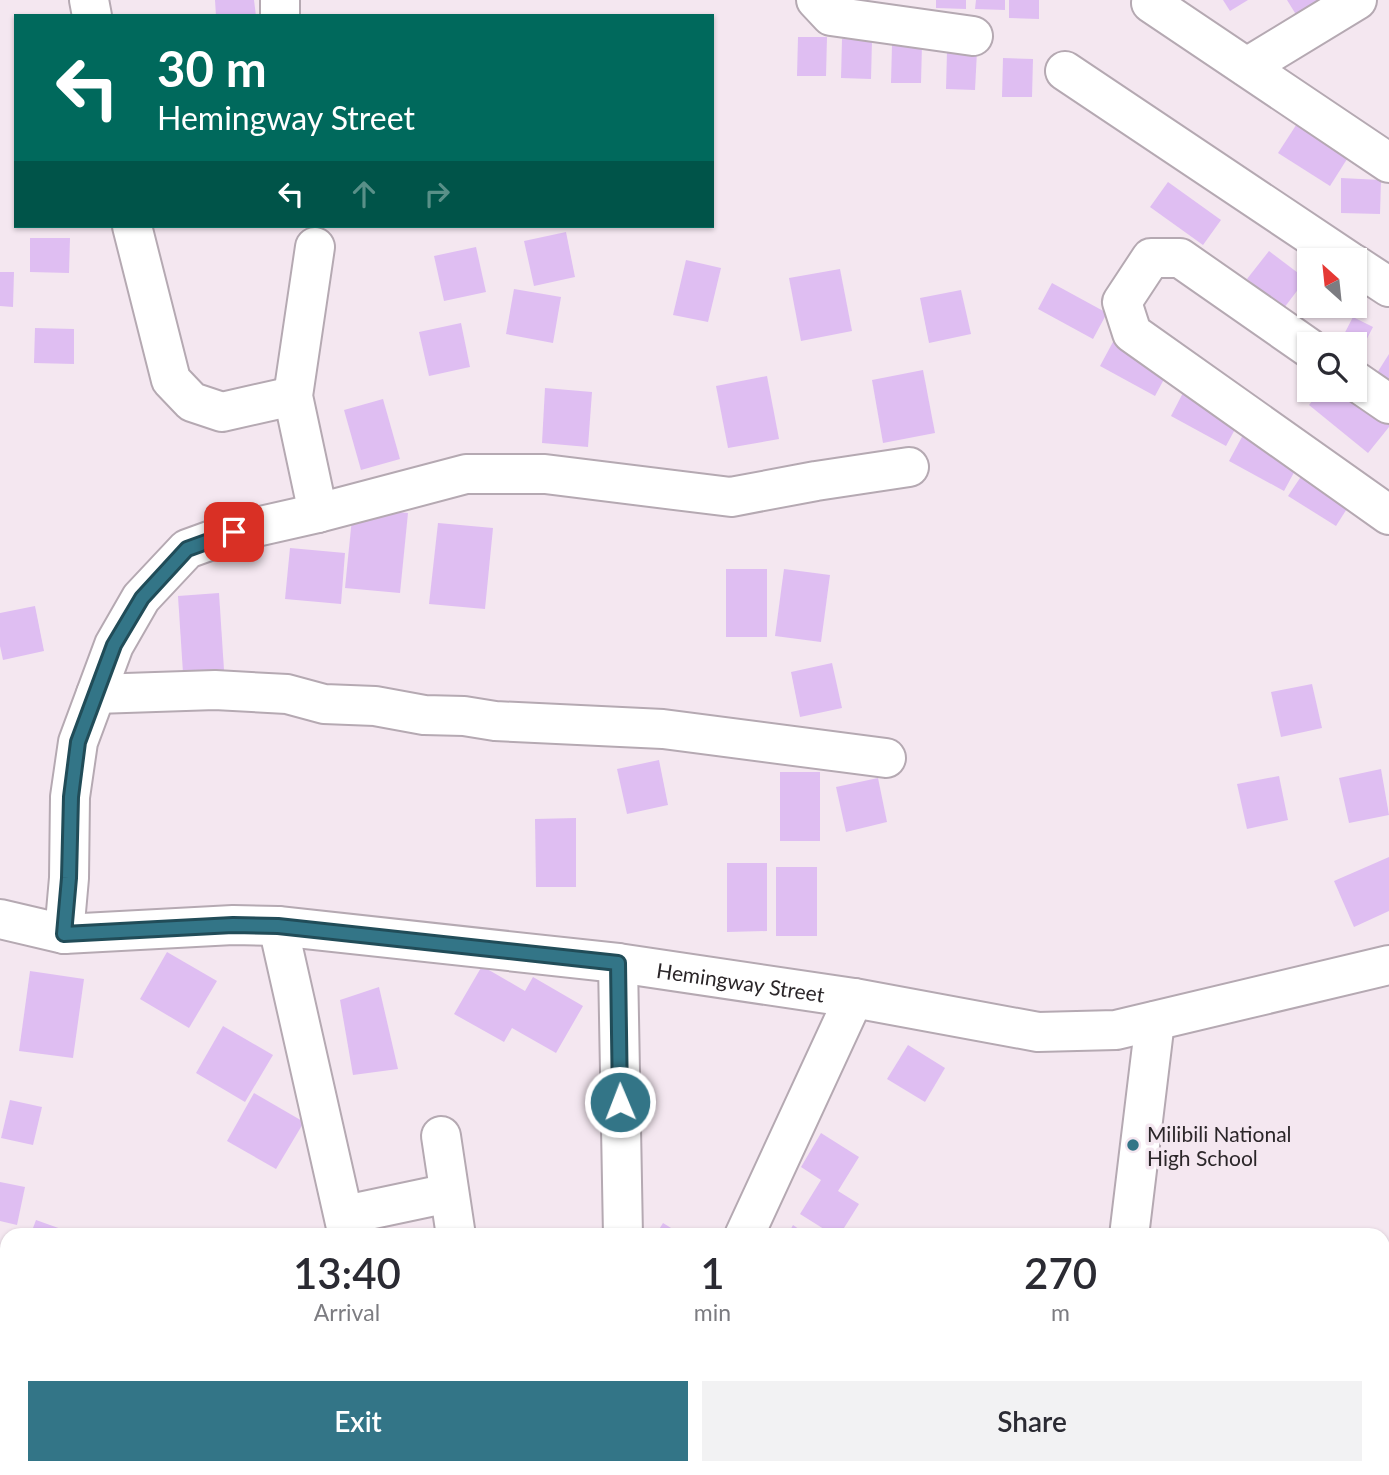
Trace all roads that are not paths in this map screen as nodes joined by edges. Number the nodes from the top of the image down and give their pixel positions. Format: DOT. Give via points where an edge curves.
graph roads {
  1 [pos="816,0"];
  2 [pos="1357,0"];
  3 [pos="1147,1"];
  4 [pos="973,36"];
  5 [pos="1247,67"];
  6 [pos="1065,72"];
  7 [pos="1389,163"];
  8 [pos="133,228"];
  9 [pos="315,247"];
  10 [pos="1329,248"];
  11 [pos="1367,273"];
  12 [pos="1389,287"];
  13 [pos="1297,340"];
  14 [pos="1367,389"];
  15 [pos="293,396"];
  16 [pos="1389,404"];
  17 [pos="909,467"];
  18 [pos="318,513"];
  19 [pos="1389,515"];
  20 [pos="96,694"];
  21 [pos="886,758"];
  22 [pos="0,919"];
  23 [pos="278,926"];
  24 [pos="64,934"];
  25 [pos="618,963"];
  26 [pos="1389,965"];
  27 [pos="854,998"];
  28 [pos="1155,1021"];
  29 [pos="441,1136"];
  30 [pos="449,1193"];
  31 [pos="346,1225"];
  32 [pos="455,1228"];
  33 [pos="623,1228"];
  34 [pos="748,1228"];
  35 [pos="1130,1228"];
  1 -- 4 [label="street" via="831,16"];
  2 -- 5 [label="street"];
  3 -- 5 [label="street"];
  5 -- 7 [label="street"];
  6 -- 10 [label="street"];
  8 -- 15 [label="street" via="171,380 192,402 222,412"];
  9 -- 15 [label="street"];
  11 -- 12 [label="street"];
  13 -- 19 [label="street" via="1180,258 1151,258 1122,302 1132,333"];
  14 -- 16 [label="street"];
  15 -- 18 [label="street"];
  17 -- 18 [label="street" via="731,497 545,474 466,474"];
  18 -- 20 [label="street" via="234,532 187,549 142,598 114,645"];
  20 -- 21 [label="street" via="215,690 287,694 324,704 424,715 663,729"];
  20 -- 24 [label="street" via="78,742 72,783"];
  22 -- 24 [label="street, Hemingway Street"];
  23 -- 24 [label="street, Hemingway Street"];
  23 -- 25 [label="street, Hemingway Street"];
  23 -- 31 [label="street"];
  25 -- 27 [label="street, Hemingway Street"];
  25 -- 33 [label="street"];
  26 -- 28 [label="street, Hemingway Street"];
  27 -- 28 [label="street, Hemingway Street" via="1038,1032 1116,1030"];
  27 -- 34 [label="street"];
  28 -- 35 [label="street"];
  29 -- 30 [label="street"];
  30 -- 31 [label="street"];
  30 -- 32 [label="street"];
}
